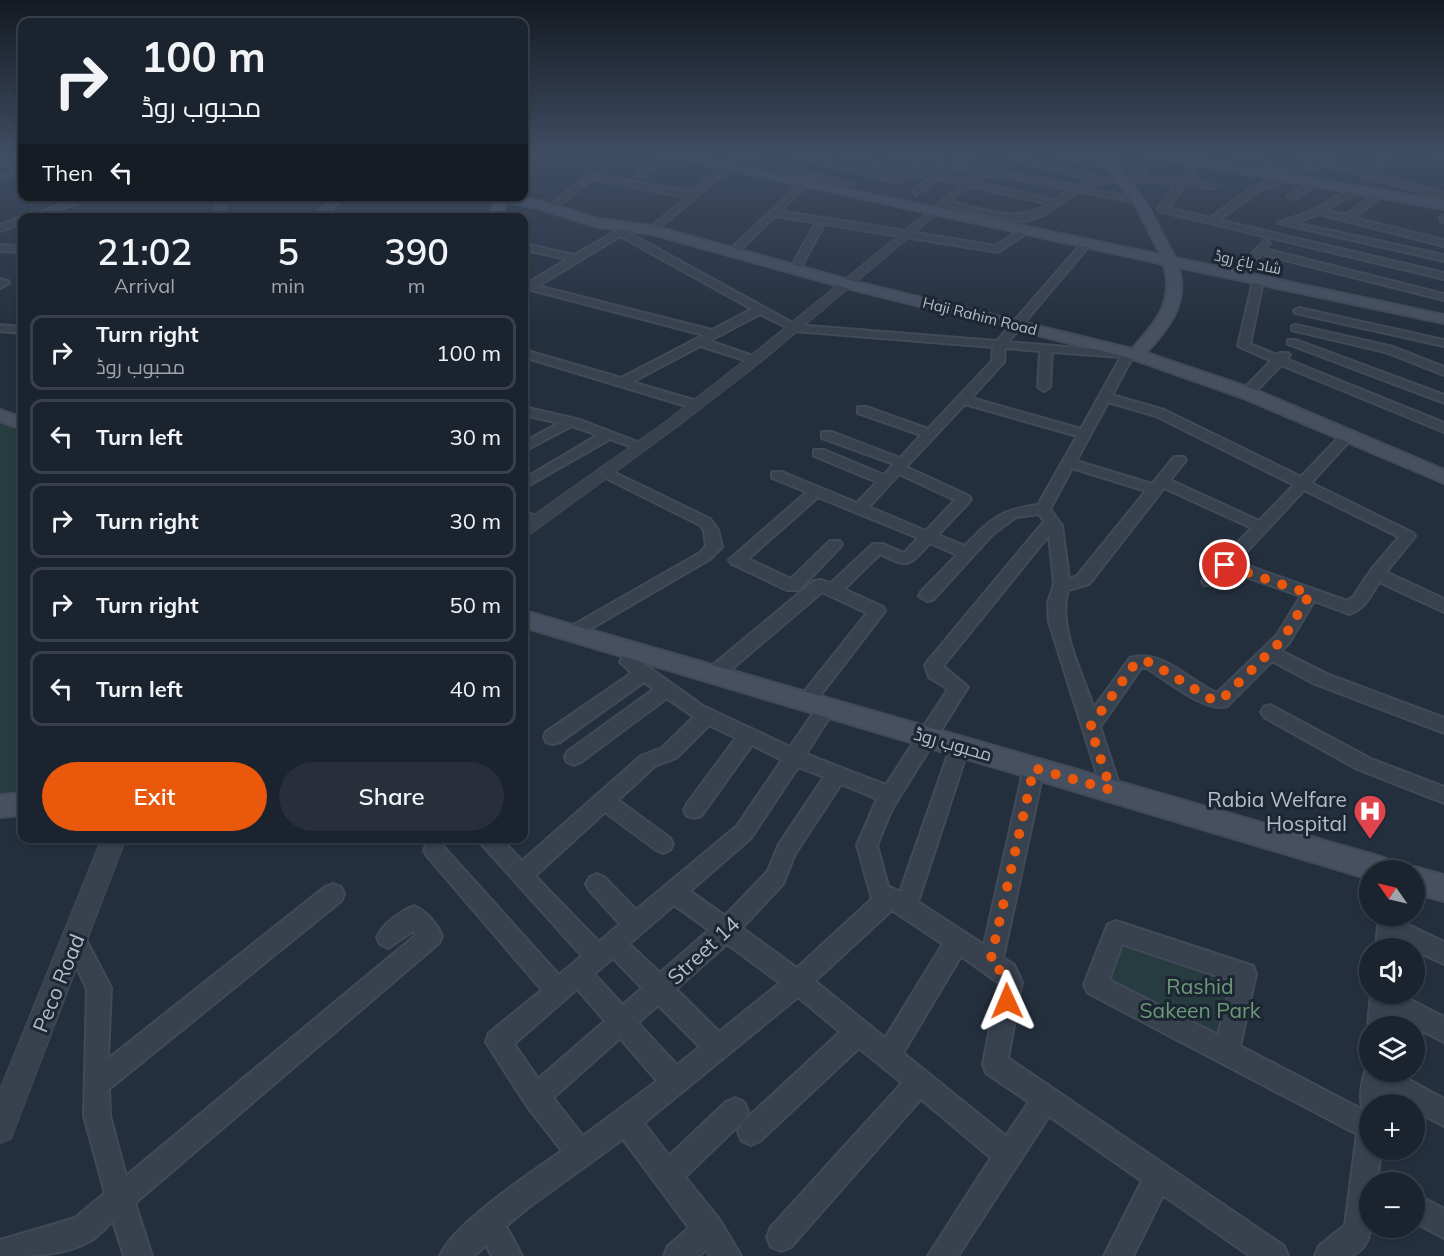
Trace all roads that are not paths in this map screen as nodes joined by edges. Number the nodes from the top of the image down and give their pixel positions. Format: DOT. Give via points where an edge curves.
graph roads {
  1 [pos="561,212"];
  2 [pos="674,212"];
  3 [pos="931,212"];
  4 [pos="989,212"];
  5 [pos="1016,212"];
  6 [pos="1044,212"];
  7 [pos="1145,212"];
  8 [pos="1175,212"];
  9 [pos="1223,212"];
  10 [pos="1316,212"];
  11 [pos="1320,212"];
  12 [pos="1356,212"];
  13 [pos="773,213"];
  14 [pos="1011,216"];
  15 [pos="1213,219"];
  16 [pos="1347,219"];
  17 [pos="18,221"];
  18 [pos="1283,223"];
  19 [pos="1001,227"];
  20 [pos="0,228"];
  21 [pos="816,228"];
  22 [pos="624,229"];
  23 [pos="653,230"];
  24 [pos="1023,232"];
  25 [pos="905,234"];
  26 [pos="1268,235"];
  27 [pos="1444,243"];
  28 [pos="1085,245"];
  29 [pos="0,248"];
  30 [pos="528,248"];
  31 [pos="18,249"];
  32 [pos="1260,250"];
  33 [pos="734,251"];
  34 [pos="577,258"];
  35 [pos="1444,258"];
  36 [pos="1171,263"];
  37 [pos="795,269"];
  38 [pos="1237,276"];
  39 [pos="1444,276"];
  40 [pos="1258,281"];
  41 [pos="848,284"];
  42 [pos="528,285"];
  43 [pos="528,286"];
  44 [pos="1303,290"];
  45 [pos="1444,297"];
  46 [pos="759,310"];
  47 [pos="1299,311"];
  48 [pos="1444,319"];
  49 [pos="1017,325"];
  50 [pos="0,328"];
  51 [pos="794,328"];
  52 [pos="1296,328"];
  53 [pos="18,330"];
  54 [pos="713,334"];
  55 [pos="698,342"];
  56 [pos="1292,342"];
  57 [pos="1444,343"];
  58 [pos="999,345"];
  59 [pos="1046,349"];
  60 [pos="528,354"];
  61 [pos="1132,355"];
  62 [pos="755,360"];
  63 [pos="1280,361"];
  64 [pos="1444,371"];
  65 [pos="623,382"];
  66 [pos="1044,387"];
  67 [pos="1247,393"];
  68 [pos="1105,398"];
  69 [pos="1444,398"];
  70 [pos="962,399"];
  71 [pos="696,405"];
  72 [pos="862,410"];
  73 [pos="528,412"];
  74 [pos="0,415"];
  75 [pos="18,422"];
  76 [pos="570,422"];
  77 [pos="1444,428"];
  78 [pos="930,434"];
  79 [pos="1085,434"];
  80 [pos="608,435"];
  81 [pos="827,435"];
  82 [pos="1348,436"];
  83 [pos="528,444"];
  84 [pos="641,446"];
  85 [pos="819,453"];
  86 [pos="1179,460"];
  87 [pos="1069,463"];
  88 [pos="900,466"];
  89 [pos="605,472"];
  90 [pos="777,475"];
  91 [pos="1444,477"];
  92 [pos="886,481"];
  93 [pos="528,482"];
  94 [pos="1302,484"];
  95 [pos="1159,486"];
  96 [pos="817,491"];
  97 [pos="860,508"];
  98 [pos="1043,509"];
  99 [pos="530,517"];
  100 [pos="1055,526"];
  101 [pos="1261,527"];
  102 [pos="927,536"];
  103 [pos="834,544"];
  104 [pos="968,553"];
  105 [pos="1226,564"];
  106 [pos="1376,574"];
  107 [pos="1210,581"];
  108 [pos="1061,586"];
  109 [pos="833,590"];
  110 [pos="1310,594"];
  111 [pos="927,596"];
  112 [pos="1444,606"];
  113 [pos="528,620"];
  114 [pos="571,634"];
  115 [pos="633,650"];
  116 [pos="1269,652"];
  117 [pos="644,673"];
  118 [pos="714,674"];
  119 [pos="666,689"];
  120 [pos="816,704"];
  121 [pos="1270,712"];
  122 [pos="706,716"];
  123 [pos="1444,726"];
  124 [pos="1090,727"];
  125 [pos="748,736"];
  126 [pos="926,736"];
  127 [pos="553,737"];
  128 [pos="960,746"];
  129 [pos="574,757"];
  130 [pos="794,757"];
  131 [pos="1034,768"];
  132 [pos="837,774"];
  133 [pos="1111,790"];
  134 [pos="882,792"];
  135 [pos="1444,795"];
  136 [pos="604,800"];
  137 [pos="18,804"];
  138 [pos="0,806"];
  139 [pos="694,810"];
  140 [pos="112,843"];
  141 [pos="491,843"];
  142 [pos="663,844"];
  143 [pos="434,850"];
  144 [pos="1359,863"];
  145 [pos="521,875"];
  146 [pos="1425,883"];
  147 [pos="597,884"];
  148 [pos="1444,888"];
  149 [pos="674,892"];
  150 [pos="333,894"];
  151 [pos="898,901"];
  152 [pos="636,925"];
  153 [pos="726,930"];
  154 [pos="1388,930"];
  155 [pos="388,937"];
  156 [pos="958,940"];
  157 [pos="75,941"];
  158 [pos="606,951"];
  159 [pos="1444,953"];
  160 [pos="990,963"];
  161 [pos="579,974"];
  162 [pos="798,982"];
  163 [pos="660,990"];
  164 [pos="559,992"];
  165 [pos="1397,1004"];
  166 [pos="623,1023"];
  167 [pos="1444,1030"];
  168 [pos="858,1032"];
  169 [pos="718,1048"];
  170 [pos="1226,1053"];
  171 [pos="888,1056"];
  172 [pos="675,1082"];
  173 [pos="920,1082"];
  174 [pos="1391,1082"];
  175 [pos="96,1084"];
  176 [pos="536,1098"];
  177 [pos="1045,1100"];
  178 [pos="735,1111"];
  179 [pos="1444,1113"];
  180 [pos="626,1121"];
  181 [pos="1359,1121"];
  182 [pos="0,1128"];
  183 [pos="751,1132"];
  184 [pos="580,1152"];
  185 [pos="1008,1155"];
  186 [pos="668,1176"];
  187 [pos="1158,1177"];
  188 [pos="121,1200"];
  189 [pos="1425,1213"];
  190 [pos="489,1223"];
  191 [pos="1444,1224"];
  192 [pos="1359,1228"];
  193 [pos="709,1229"];
  194 [pos="781,1237"];
  195 [pos="0,1254"];
  196 [pos="138,1256"];
  197 [pos="454,1256"];
  198 [pos="508,1256"];
  199 [pos="678,1256"];
  200 [pos="727,1256"];
  201 [pos="942,1256"];
  202 [pos="1118,1256"];
  203 [pos="1274,1256"];
  204 [pos="1329,1256"];
  1 -- 22 [label="main road, Haji Rahim Road"];
  2 -- 23 [label="street"];
  3 -- 19 [label="main road, شاد باغ روڈ"];
  3 -- 25 [label="street"];
  4 -- 14 [label="street"];
  5 -- 14 [label="street"];
  6 -- 14 [label="street" via="1024,218"];
  7 -- 36 [label="main road"];
  8 -- 15 [label="street"];
  9 -- 15 [label="street"];
  10 -- 18 [label="street"];
  11 -- 16 [label="street"];
  12 -- 16 [label="street"];
  13 -- 25 [label="street"];
  13 -- 33 [label="street"];
  14 -- 19 [label="street"];
  15 -- 26 [label="street"];
  16 -- 27 [label="street"];
  17 -- 20 [label="street"];
  18 -- 26 [label="street"];
  18 -- 35 [label="street"];
  19 -- 24 [label="main road, شاد باغ روڈ"];
  21 -- 37 [label="street"];
  22 -- 23 [label="main road, Haji Rahim Road"];
  22 -- 34 [label="street"];
  22 -- 46 [label="street"];
  23 -- 33 [label="main road, Haji Rahim Road"];
  24 -- 25 [label="street" via="998,249"];
  24 -- 28 [label="main road, شاد باغ روڈ"];
  25 -- 41 [label="street"];
  26 -- 32 [label="street"];
  26 -- 39 [label="street"];
  28 -- 36 [label="main road, شاد باغ روڈ"];
  28 -- 49 [label="street"];
  29 -- 31 [label="street"];
  30 -- 34 [label="street"];
  32 -- 38 [label="street"];
  32 -- 45 [label="street"];
  33 -- 37 [label="main road, Haji Rahim Road"];
  34 -- 42 [label="street"];
  36 -- 38 [label="main road, شاد باغ روڈ"];
  36 -- 61 [label="main road" via="1176,287 1171,311"];
  37 -- 41 [label="main road, Haji Rahim Road"];
  38 -- 40 [label="main road, شاد باغ روڈ"];
  40 -- 44 [label="main road, شاد باغ روڈ"];
  40 -- 63 [label="street" via="1244,346"];
  41 -- 49 [label="main road, Haji Rahim Road"];
  41 -- 51 [label="street"];
  43 -- 54 [label="street"];
  44 -- 47 [label="street"];
  44 -- 48 [label="main road, شاد باغ روڈ"];
  46 -- 51 [label="street"];
  46 -- 54 [label="street"];
  47 -- 52 [label="street"];
  47 -- 57 [label="street"];
  49 -- 58 [label="street"];
  49 -- 61 [label="main road, Haji Rahim Road"];
  50 -- 53 [label="street"];
  51 -- 58 [label="street"];
  51 -- 62 [label="street"];
  52 -- 56 [label="street"];
  52 -- 64 [label="street" via="1389,349"];
  54 -- 55 [label="street"];
  55 -- 62 [label="street"];
  55 -- 65 [label="street"];
  56 -- 63 [label="street"];
  56 -- 69 [label="street"];
  58 -- 59 [label="street"];
  58 -- 70 [label="street" via="998,362"];
  59 -- 61 [label="street"];
  59 -- 66 [label="street"];
  60 -- 65 [label="street"];
  61 -- 67 [label="main road, Haji Rahim Road"];
  61 -- 68 [label="street"];
  62 -- 71 [label="street"];
  63 -- 67 [label="street"];
  63 -- 77 [label="street"];
  65 -- 71 [label="street"];
  67 -- 82 [label="main road, Haji Rahim Road"];
  68 -- 79 [label="street"];
  68 -- 94 [label="street" via="1160,413"];
  70 -- 78 [label="street"];
  70 -- 79 [label="street"];
  71 -- 84 [label="street"];
  72 -- 78 [label="street"];
  73 -- 76 [label="street"];
  74 -- 75 [label="main road"];
  76 -- 80 [label="street"];
  76 -- 83 [label="street"];
  78 -- 88 [label="street"];
  79 -- 87 [label="street"];
  80 -- 84 [label="street"];
  80 -- 93 [label="street"];
  81 -- 88 [label="street"];
  82 -- 91 [label="main road, Haji Rahim Road"];
  82 -- 94 [label="street"];
  84 -- 89 [label="street"];
  85 -- 92 [label="street"];
  86 -- 95 [label="street"];
  87 -- 95 [label="street"];
  87 -- 98 [label="street"];
  88 -- 92 [label="street"];
  88 -- 102 [label="street" via="964,499"];
  89 -- 99 [label="street"];
  89 -- 114 [label="street" via="705,522 714,547 705,556"];
  90 -- 96 [label="street"];
  92 -- 97 [label="street"];
  94 -- 101 [label="street"];
  94 -- 106 [label="street" via="1408,536"];
  95 -- 101 [label="street"];
  95 -- 108 [label="street" via="1083,580"];
  96 -- 97 [label="street"];
  96 -- 103 [label="street" via="737,560 793,586"];
  97 -- 102 [label="street"];
  98 -- 100 [label="street"];
  98 -- 104 [label="street" via="1012,513"];
  100 -- 108 [label="street"];
  100 -- 126 [label="street" via="1047,527 934,665 935,672 959,687"];
  101 -- 105 [label="street"];
  102 -- 104 [label="street"];
  102 -- 109 [label="street" via="906,560 878,547"];
  104 -- 111 [label="street"];
  105 -- 107 [label="street"];
  105 -- 110 [label="street"];
  106 -- 110 [label="street" via="1359,601 1349,608"];
  106 -- 112 [label="street"];
  108 -- 124 [label="street" via="1056,603 1057,622"];
  109 -- 118 [label="street" via="820,585"];
  109 -- 120 [label="street" via="877,611"];
  110 -- 116 [label="street" via="1283,639"];
  113 -- 114 [label="main road, محبوب روڈ"];
  114 -- 115 [label="main road, محبوب روڈ"];
  115 -- 117 [label="street" via="629,662"];
  115 -- 118 [label="main road, محبوب روڈ"];
  116 -- 123 [label="street" via="1322,679"];
  116 -- 124 [label="street" via="1216,701 1150,662 1136,662"];
  117 -- 119 [label="street"];
  117 -- 127 [label="street"];
  118 -- 120 [label="main road, محبوب روڈ"];
  119 -- 122 [label="street"];
  119 -- 129 [label="street"];
  120 -- 126 [label="main road, محبوب روڈ"];
  120 -- 130 [label="street"];
  121 -- 135 [label="street" via="1364,764"];
  122 -- 125 [label="street"];
  122 -- 136 [label="street" via="669,753 648,761"];
  124 -- 133 [label="street"];
  125 -- 130 [label="street"];
  125 -- 139 [label="street"];
  126 -- 128 [label="main road, محبوب روڈ"];
  126 -- 151 [label="street" via="884,805 867,845 879,892"];
  128 -- 131 [label="main road, محبوب روڈ"];
  128 -- 151 [label="street"];
  130 -- 132 [label="street"];
  130 -- 149 [label="street" via="744,832"];
  131 -- 133 [label="main road, محبوب روڈ"];
  131 -- 160 [label="street"];
  132 -- 134 [label="street"];
  132 -- 153 [label="street, Street 14" via="786,850 776,877"];
  133 -- 144 [label="main road, محبوب روڈ"];
  136 -- 142 [label="street"];
  136 -- 145 [label="street"];
  137 -- 138 [label="main road"];
  140 -- 157 [label="street, Peco Road"];
  141 -- 145 [label="street"];
  143 -- 164 [label="street"];
  145 -- 158 [label="street"];
  146 -- 148 [label="main road"];
  147 -- 152 [label="street"];
  149 -- 152 [label="street"];
  149 -- 153 [label="street"];
  150 -- 175 [label="street"];
  151 -- 156 [label="street"];
  151 -- 162 [label="street"];
  152 -- 158 [label="street"];
  153 -- 162 [label="street"];
  153 -- 163 [label="street, Street 14"];
  154 -- 159 [label="street"];
  155 -- 188 [label="street" via="414,916 431,936"];
  156 -- 160 [label="street"];
  156 -- 171 [label="street"];
  157 -- 175 [label="street" via="99,988"];
  157 -- 182 [label="street, Peco Road"];
  158 -- 161 [label="street"];
  158 -- 163 [label="street"];
  160 -- 177 [label="street" via="1006,973 1011,982 995,1064"];
  161 -- 164 [label="street"];
  161 -- 166 [label="street"];
  162 -- 168 [label="street"];
  162 -- 169 [label="street"];
  163 -- 166 [label="street, Street 14"];
  163 -- 169 [label="street"];
  164 -- 176 [label="street" via="498,1042"];
  165 -- 167 [label="street"];
  166 -- 172 [label="street"];
  166 -- 176 [label="street, Street 14"];
  168 -- 171 [label="street"];
  168 -- 183 [label="street"];
  169 -- 172 [label="street"];
  170 -- 170 [label="street" via="1096,985 1116,931 1245,974"];
  170 -- 181 [label="street"];
  171 -- 173 [label="street"];
  172 -- 180 [label="street"];
  173 -- 185 [label="street"];
  173 -- 194 [label="street"];
  174 -- 179 [label="street"];
  175 -- 188 [label="street" via="104,1149"];
  176 -- 184 [label="street"];
  177 -- 185 [label="street"];
  177 -- 187 [label="street"];
  178 -- 186 [label="street"];
  180 -- 184 [label="street"];
  180 -- 186 [label="street"];
  184 -- 190 [label="street"];
  185 -- 201 [label="street"];
  186 -- 193 [label="street"];
  187 -- 202 [label="street"];
  187 -- 203 [label="street"];
  188 -- 195 [label="street" via="82,1230"];
  188 -- 196 [label="street"];
  189 -- 191 [label="street"];
  190 -- 197 [label="street"];
  190 -- 198 [label="street"];
  192 -- 204 [label="street"];
  193 -- 199 [label="street"];
  193 -- 200 [label="street"];
}
